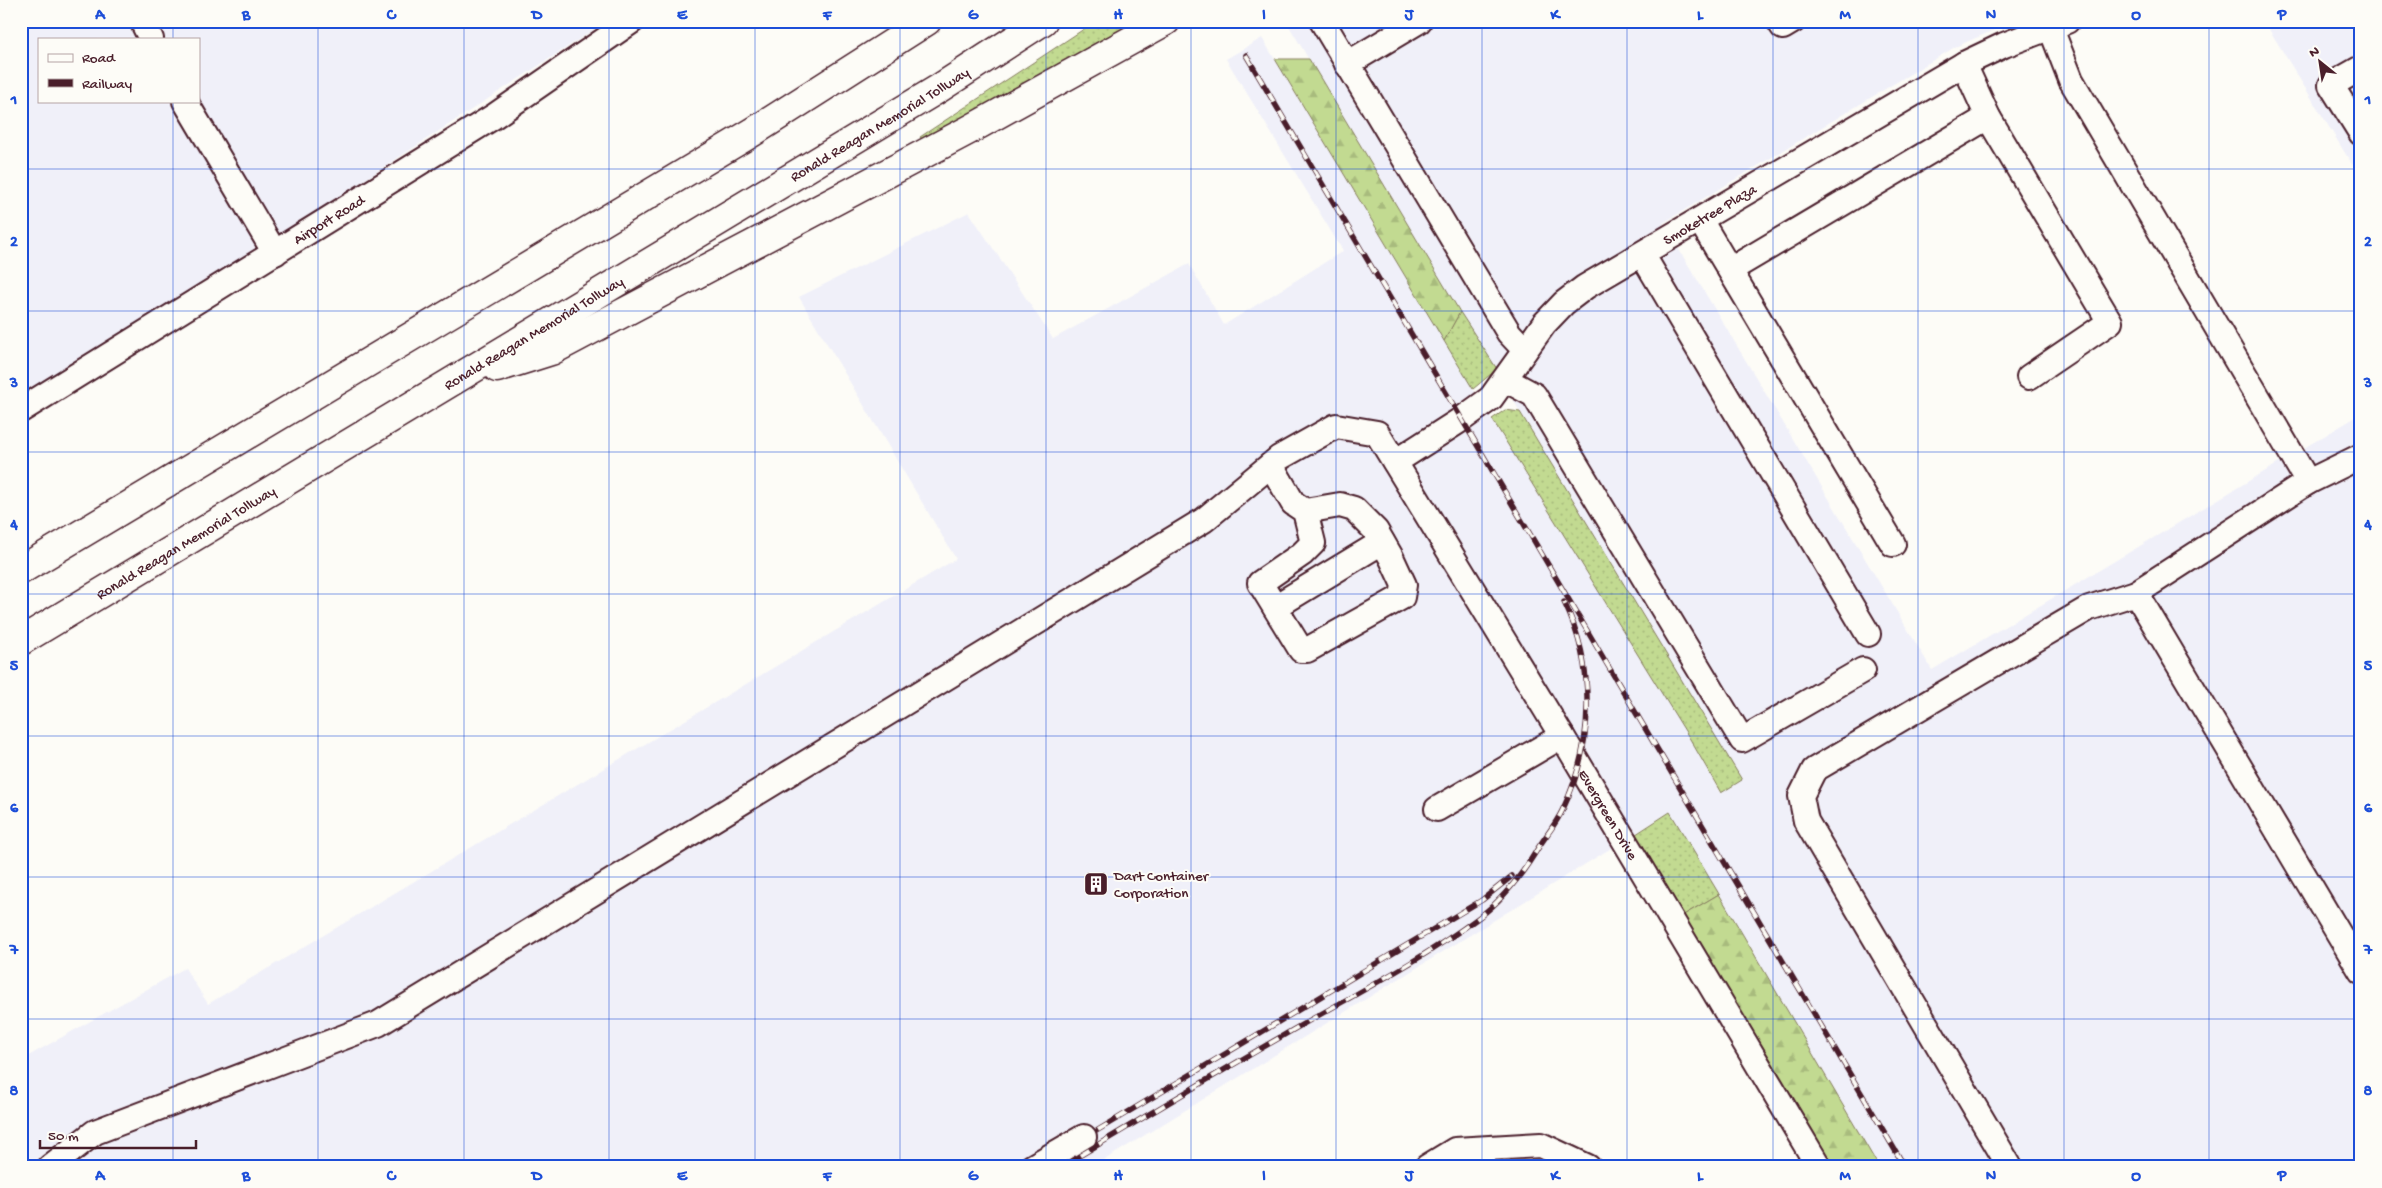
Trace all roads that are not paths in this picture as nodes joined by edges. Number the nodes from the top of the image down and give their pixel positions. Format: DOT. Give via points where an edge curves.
graph roads {
  1 [pos="142,21"];
  2 [pos="632,21"];
  3 [pos="912,21"];
  4 [pos="927,21"];
  5 [pos="1043,21"];
  6 [pos="1166,21"];
  7 [pos="1322,21"];
  8 [pos="1418,21"];
  9 [pos="1779,21"];
  10 [pos="1793,21"];
  11 [pos="2055,23"];
  12 [pos="150,38"];
  13 [pos="864,61"];
  14 [pos="1347,64"];
  15 [pos="1964,64"];
  16 [pos="2361,68"];
  17 [pos="186,102"];
  18 [pos="1988,116"];
  19 [pos="2361,133"];
  20 [pos="1700,220"];
  21 [pos="275,253"];
  22 [pos="1642,254"];
  23 [pos="1730,270"];
  24 [pos="1525,350"];
  25 [pos="2029,377"];
  26 [pos="1506,380"];
  27 [pos="455,381"];
  28 [pos="21,410"];
  29 [pos="2360,457"];
  30 [pos="1395,462"];
  31 [pos="1270,465"];
  32 [pos="2308,482"];
  33 [pos="1305,511"];
  34 [pos="1382,542"];
  35 [pos="1893,544"];
  36 [pos="21,570"];
  37 [pos="2136,593"];
  38 [pos="1275,607"];
  39 [pos="1868,634"];
  40 [pos="21,641"];
  41 [pos="1862,670"];
  42 [pos="1562,736"];
  43 [pos="1437,808"];
  44 [pos="2361,971"];
  45 [pos="1084,1137"];
  46 [pos="50,1167"];
  47 [pos="1032,1167"];
  48 [pos="1427,1167"];
  49 [pos="1588,1167"];
  50 [pos="1819,1167"];
  51 [pos="2010,1167"];
  1 -- 12 [label="street"];
  2 -- 21 [label="street, Airport Road" via="494,117"];
  3 -- 13 [label="highway"];
  4 -- 13 [label="highway"];
  5 -- 27 [label="highway, Ronald Reagan Memorial Tollway" via="938,89"];
  6 -- 27 [label="highway" via="969,130 551,351"];
  7 -- 14 [label="street"];
  8 -- 14 [label="street"];
  9 -- 10 [label="street" via="1783,27"];
  11 -- 15 [label="street, Smoketree Plaza"];
  11 -- 32 [label="street" via="2071,80"];
  13 -- 36 [label="highway" via="753,132"];
  14 -- 24 [label="street" via="1510,334"];
  15 -- 18 [label="street"];
  15 -- 20 [label="street, Smoketree Plaza"];
  16 -- 19 [label="street" via="2331,86"];
  17 -- 21 [label="street"];
  18 -- 23 [label="street"];
  18 -- 25 [label="street" via="2110,322"];
  20 -- 22 [label="street, Smoketree Plaza"];
  20 -- 23 [label="street"];
  21 -- 28 [label="street, Airport Road"];
  22 -- 24 [label="street, Smoketree Plaza" via="1564,303"];
  22 -- 39 [label="street"];
  23 -- 35 [label="street"];
  24 -- 26 [label="street, Smoketree Plaza"];
  26 -- 30 [label="street, Smoketree Plaza" via="1478,408"];
  26 -- 41 [label="street" via="1534,395 1742,740"];
  27 -- 40 [label="highway, Ronald Reagan Memorial Tollway"];
  29 -- 32 [label="street"];
  30 -- 31 [label="street, Evergreen Drive" via="1377,434 1336,426"];
  30 -- 42 [label="street, Evergreen Drive"];
  31 -- 33 [label="street" via="1293,503"];
  31 -- 46 [label="street, Evergreen Drive" via="1204,520 378,1024 95,1132"];
  32 -- 37 [label="street"];
  33 -- 34 [label="street" via="1340,505 1354,509 1376,531"];
  33 -- 38 [label="street" via="1313,543 1260,583"];
  34 -- 38 [label="street"];
  34 -- 38 [label="street" via="1404,585 1402,597 1307,650 1301,650"];
  37 -- 44 [label="street"];
  37 -- 51 [label="street" via="2089,608 1814,770 1801,796 1806,821"];
  42 -- 43 [label="street"];
  42 -- 50 [label="street, Evergreen Drive"];
  45 -- 47 [label="street"];
  48 -- 49 [label="street" via="1455,1150 1541,1145"];
}
